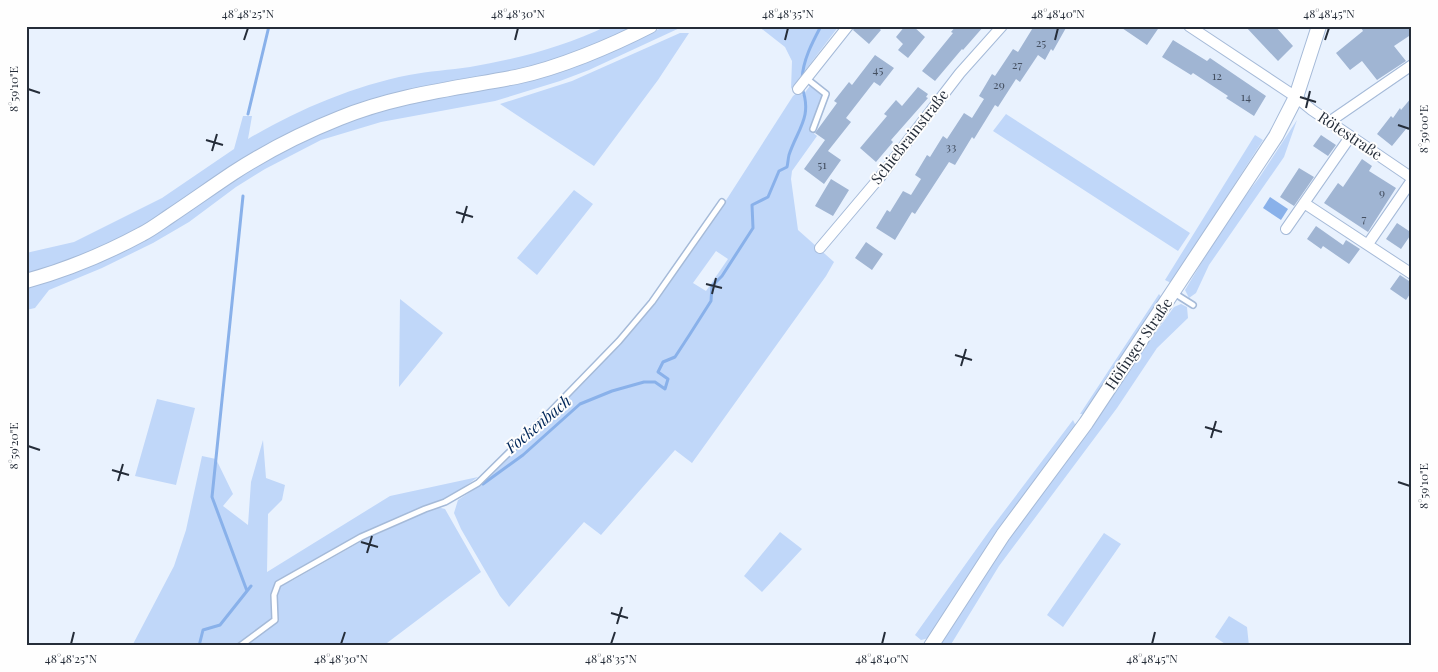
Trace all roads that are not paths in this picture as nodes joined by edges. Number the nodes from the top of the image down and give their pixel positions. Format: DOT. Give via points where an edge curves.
graph roads {
  1 [pos="650,26"];
  2 [pos="848,26"];
  3 [pos="1002,26"];
  4 [pos="1189,26"];
  5 [pos="1319,26"];
  6 [pos="1412,65"];
  7 [pos="806,79"];
  8 [pos="798,88"];
  9 [pos="1296,97"];
  10 [pos="1329,122"];
  11 [pos="814,129"];
  12 [pos="1350,136"];
  13 [pos="1412,179"];
  14 [pos="722,202"];
  15 [pos="1304,203"];
  16 [pos="1286,229"];
  17 [pos="1368,244"];
  18 [pos="820,248"];
  19 [pos="1412,274"];
  20 [pos="26,281"];
  21 [pos="1174,293"];
  22 [pos="1193,305"];
  23 [pos="240,646"];
  24 [pos="931,646"];
  1 -- 20 [label="street" via="557,65 374,106 342,117 266,152 143,234 88,260"];
  2 -- 7 [label="street"];
  3 -- 18 [label="street, Schießrainstraße" via="960,73"];
  4 -- 9 [label="street, Rötestraße"];
  5 -- 9 [label="street, Höfinger Straße"];
  6 -- 10 [label="street"];
  7 -- 8 [label="street"];
  7 -- 11 [label="lane" via="826,94"];
  9 -- 10 [label="street, Rötestraße"];
  9 -- 21 [label="street, Höfinger Straße" via="1275,137"];
  10 -- 12 [label="street, Rötestraße"];
  12 -- 13 [label="street, Rötestraße"];
  12 -- 15 [label="street"];
  13 -- 17 [label="street"];
  14 -- 23 [label="lane" via="652,302 550,412 478,483 445,502 361,537 278,584 274,595 275,620"];
  15 -- 16 [label="street"];
  15 -- 17 [label="street"];
  17 -- 19 [label="street"];
  21 -- 22 [label="lane"];
  21 -- 24 [label="street, Höfinger Straße" via="1086,423 1003,534"];
}
